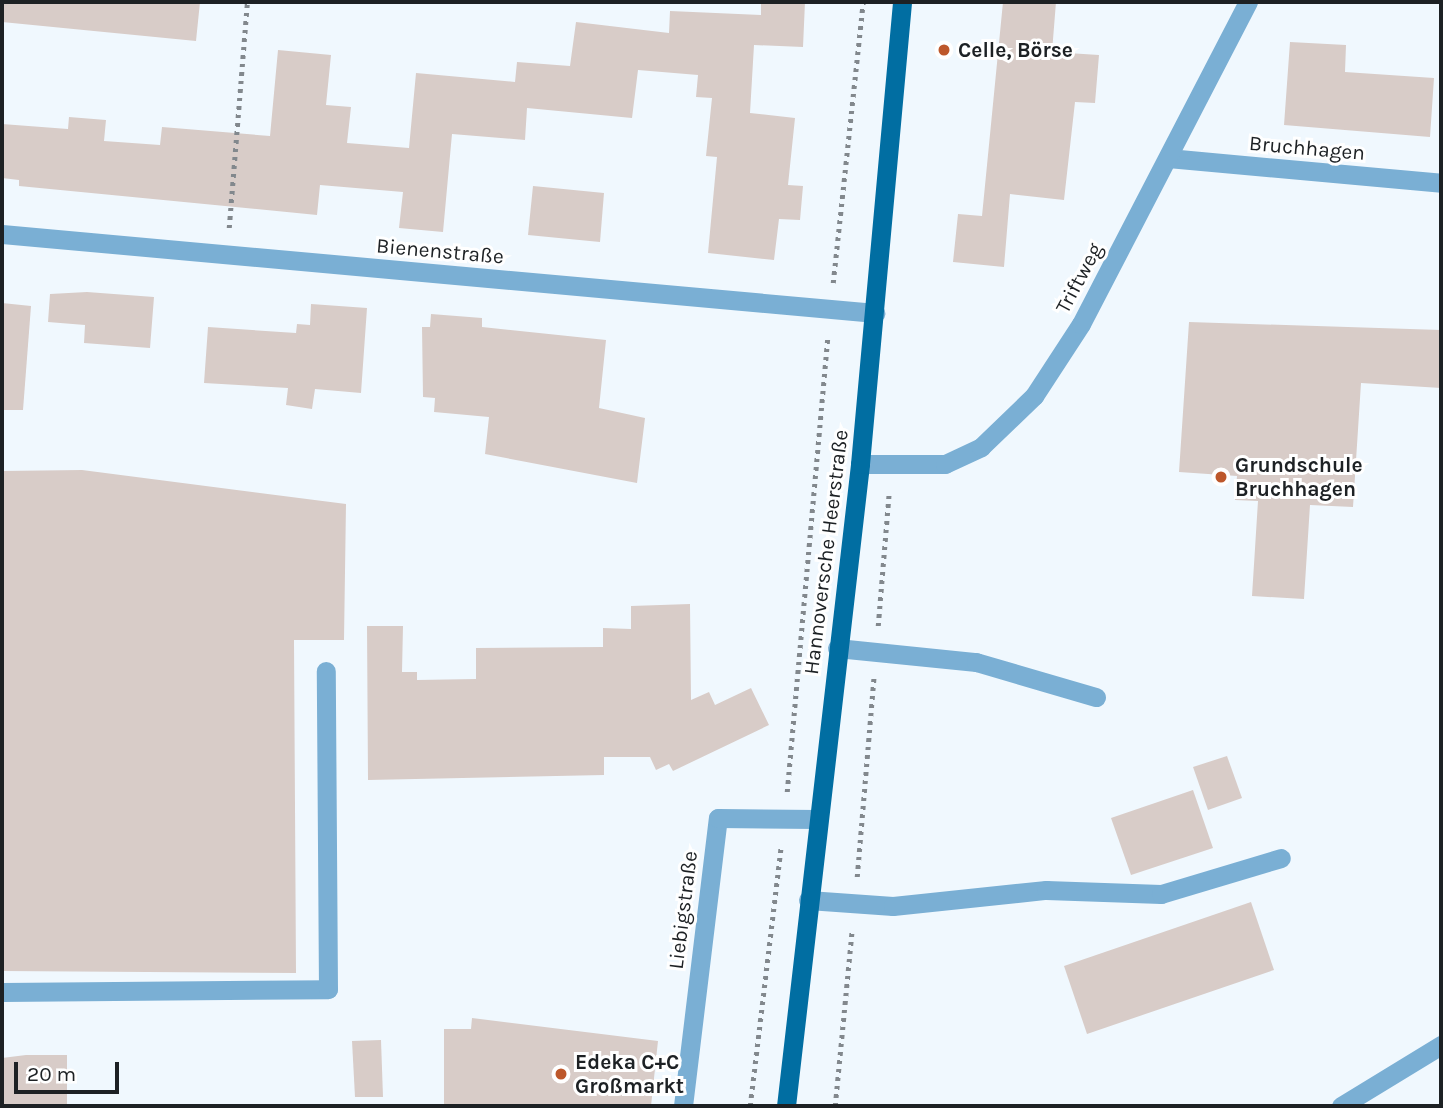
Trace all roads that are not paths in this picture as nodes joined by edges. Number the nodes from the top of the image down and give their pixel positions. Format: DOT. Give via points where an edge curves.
graph roads {
  1 [pos="902,2"];
  2 [pos="1248,2"];
  3 [pos="1168,158"];
  4 [pos="1441,183"];
  5 [pos="2,234"];
  6 [pos="875,313"];
  7 [pos="860,464"];
  8 [pos="837,648"];
  9 [pos="326,671"];
  10 [pos="1096,697"];
  11 [pos="816,819"];
  12 [pos="1281,858"];
  13 [pos="808,900"];
  14 [pos="2,992"];
  15 [pos="1441,1045"];
  16 [pos="683,1106"];
  17 [pos="786,1106"];
  18 [pos="1341,1106"];
  1 -- 6 [label="main road, Hannoversche Heerstraße"];
  2 -- 3 [label="street, Triftweg"];
  3 -- 4 [label="street, Bruchhagen"];
  3 -- 7 [label="street, Triftweg" via="1081,324 1034,396 981,447 945,464"];
  5 -- 6 [label="street, Bienenstraße"];
  6 -- 7 [label="main road, Hannoversche Heerstraße"];
  7 -- 8 [label="main road, Hannoversche Heerstraße"];
  8 -- 10 [label="street" via="976,662"];
  8 -- 11 [label="main road, Hannoversche Heerstraße"];
  9 -- 14 [label="street" via="328,989"];
  11 -- 13 [label="main road, Hannoversche Heerstraße"];
  11 -- 16 [label="street, Liebigstraße" via="718,818"];
  12 -- 13 [label="street" via="1161,894 1046,890 894,906"];
  13 -- 17 [label="main road, Hannoversche Heerstraße"];
  15 -- 18 [label="street"];
}
